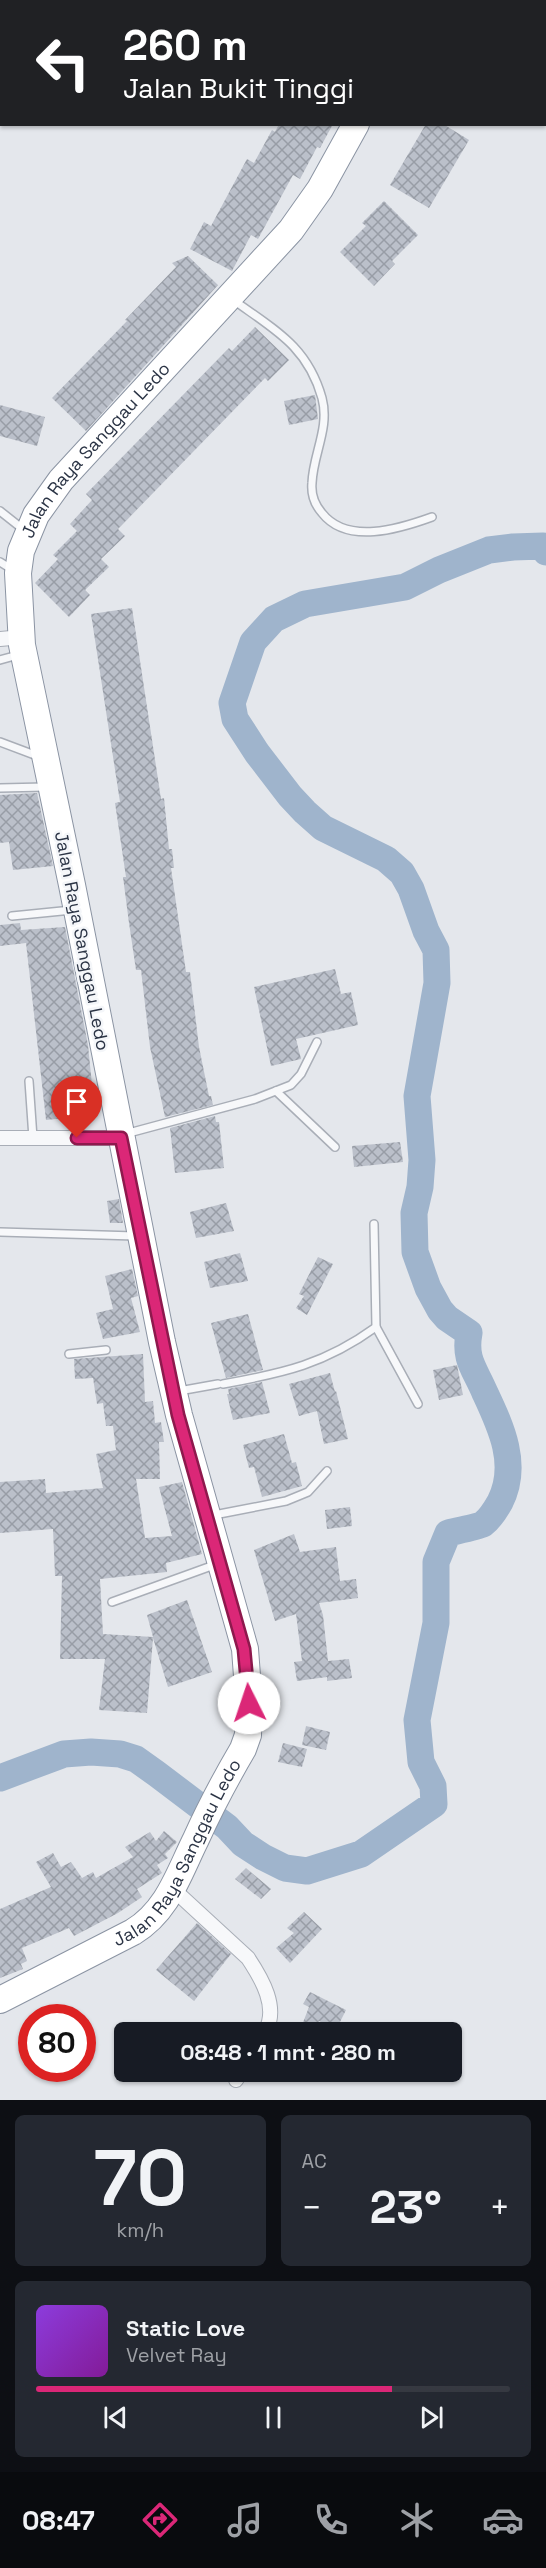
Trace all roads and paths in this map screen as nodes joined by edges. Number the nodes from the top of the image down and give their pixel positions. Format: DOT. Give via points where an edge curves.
graph roads {
  1 [pos="355,126"];
  2 [pos="230,298"];
  3 [pos="0,512"];
  4 [pos="432,517"];
  5 [pos="28,533"];
  6 [pos="9,568"];
  7 [pos="11,648"];
  8 [pos="0,742"];
  9 [pos="46,759"];
  10 [pos="52,786"];
  11 [pos="0,788"];
  12 [pos="77,909"];
  13 [pos="12,916"];
  14 [pos="317,1042"];
  15 [pos="29,1081"];
  16 [pos="276,1091"];
  17 [pos="120,1137"];
  18 [pos="0,1138"];
  19 [pos="33,1138"];
  20 [pos="335,1147"];
  21 [pos="374,1224"];
  22 [pos="0,1232"];
  23 [pos="141,1236"];
  24 [pos="376,1328"];
  25 [pos="106,1350"];
  26 [pos="69,1354"];
  27 [pos="173,1392"];
  28 [pos="418,1404"];
  29 [pos="327,1471"];
  30 [pos="208,1516"];
  31 [pos="222,1562"];
  32 [pos="112,1602"];
  33 [pos="173,1889"];
  34 [pos="0,2000"];
  35 [pos="268,2022"];
  1 -- 2 [label="highway, Jalan Raya Sanggau Ledo" via="299,220"];
  2 -- 4 [label="lane" via="292,342 313,374 325,418 311,483 319,510 329,522 340,529 363,531 392,529"];
  2 -- 5 [label="highway, Jalan Raya Sanggau Ledo" via="61,480"];
  3 -- 5 [label="lane"];
  5 -- 6 [label="highway, Jalan Raya Sanggau Ledo"];
  6 -- 7 [label="highway, Jalan Raya Sanggau Ledo"];
  7 -- 9 [label="highway, Jalan Raya Sanggau Ledo"];
  8 -- 9 [label="lane"];
  9 -- 10 [label="highway, Jalan Raya Sanggau Ledo"];
  10 -- 11 [label="lane"];
  10 -- 12 [label="highway, Jalan Raya Sanggau Ledo"];
  12 -- 13 [label="lane"];
  12 -- 17 [label="highway, Jalan Raya Sanggau Ledo"];
  14 -- 16 [label="lane" via="296,1080"];
  15 -- 19 [label="lane"];
  16 -- 17 [label="lane"];
  16 -- 20 [label="lane"];
  17 -- 19 [label="street"];
  17 -- 23 [label="highway, Jalan Raya Sanggau Ledo"];
  18 -- 19 [label="street"];
  21 -- 24 [label="lane"];
  22 -- 23 [label="lane"];
  23 -- 27 [label="highway, Jalan Raya Sanggau Ledo" via="158,1343"];
  24 -- 27 [label="lane" via="327,1358 270,1376"];
  24 -- 28 [label="lane"];
  25 -- 26 [label="lane"];
  27 -- 30 [label="highway, Jalan Raya Sanggau Ledo"];
  29 -- 30 [label="lane" via="308,1492 286,1501"];
  30 -- 31 [label="highway, Jalan Raya Sanggau Ledo"];
  31 -- 32 [label="lane"];
  31 -- 33 [label="highway, Jalan Raya Sanggau Ledo" via="244,1649 248,1735"];
  33 -- 34 [label="highway, Jalan Raya Sanggau Ledo" via="141,1927"];
  33 -- 35 [label="street" via="248,1958 263,1983 270,2008"];
}
